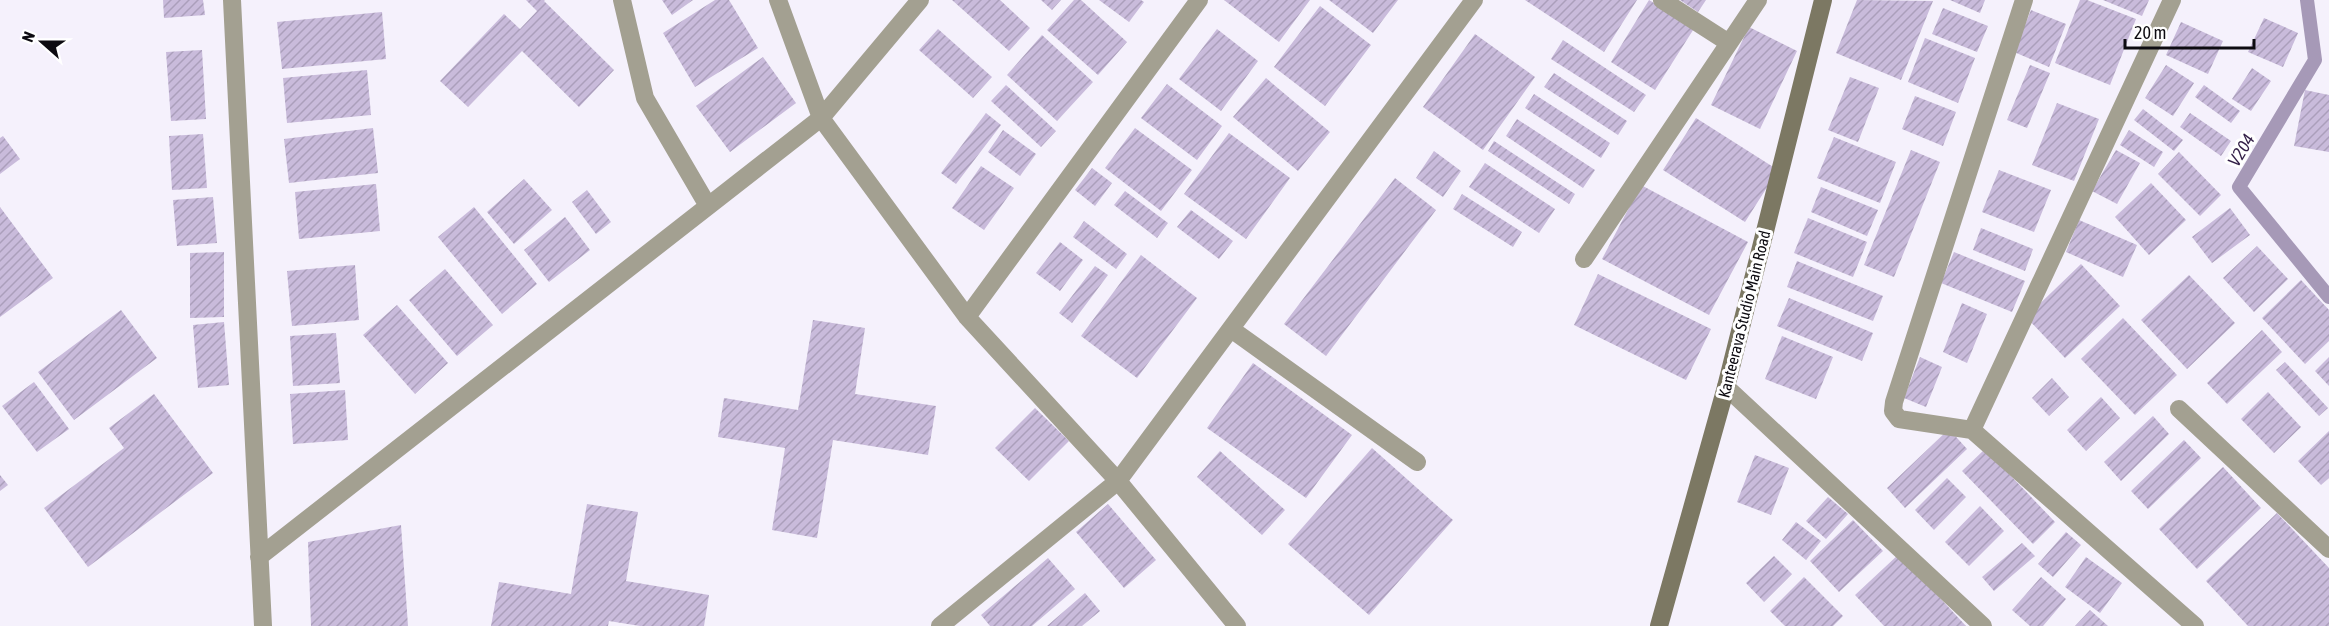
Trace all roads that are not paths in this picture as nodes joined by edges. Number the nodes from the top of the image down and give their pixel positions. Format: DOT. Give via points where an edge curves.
graph roads {
  1 [pos="232,0"];
  2 [pos="622,0"];
  3 [pos="778,0"];
  4 [pos="920,0"];
  5 [pos="1199,0"];
  6 [pos="1474,0"];
  7 [pos="1662,0"];
  8 [pos="1758,0"];
  9 [pos="1824,0"];
  10 [pos="2024,0"];
  11 [pos="2172,0"];
  12 [pos="1729,43"];
  13 [pos="821,118"];
  14 [pos="708,206"];
  15 [pos="1584,259"];
  16 [pos="967,317"];
  17 [pos="1231,329"];
  18 [pos="1726,387"];
  19 [pos="2179,409"];
  20 [pos="1972,430"];
  21 [pos="1417,462"];
  22 [pos="1118,481"];
  23 [pos="2329,549"];
  24 [pos="258,557"];
  25 [pos="263,626"];
  26 [pos="940,626"];
  27 [pos="1236,626"];
  28 [pos="1659,626"];
  29 [pos="1983,626"];
  30 [pos="2195,626"];
  1 -- 24 [label="street"];
  2 -- 14 [label="street" via="645,98"];
  3 -- 13 [label="street"];
  4 -- 13 [label="street"];
  5 -- 16 [label="street"];
  6 -- 17 [label="street"];
  7 -- 12 [label="street"];
  8 -- 12 [label="street"];
  9 -- 18 [label="street, Kanteerava Studio Main Road"];
  10 -- 20 [label="street" via="1894,402 1893,411 1899,419"];
  11 -- 20 [label="street"];
  12 -- 15 [label="street"];
  13 -- 14 [label="street"];
  13 -- 16 [label="street"];
  14 -- 24 [label="street"];
  16 -- 22 [label="street"];
  17 -- 21 [label="street"];
  17 -- 22 [label="street"];
  18 -- 28 [label="street, Kanteerava Studio Main Road"];
  18 -- 29 [label="street"];
  19 -- 23 [label="street"];
  20 -- 30 [label="street"];
  22 -- 26 [label="street"];
  22 -- 27 [label="street"];
  24 -- 25 [label="street"];
}
